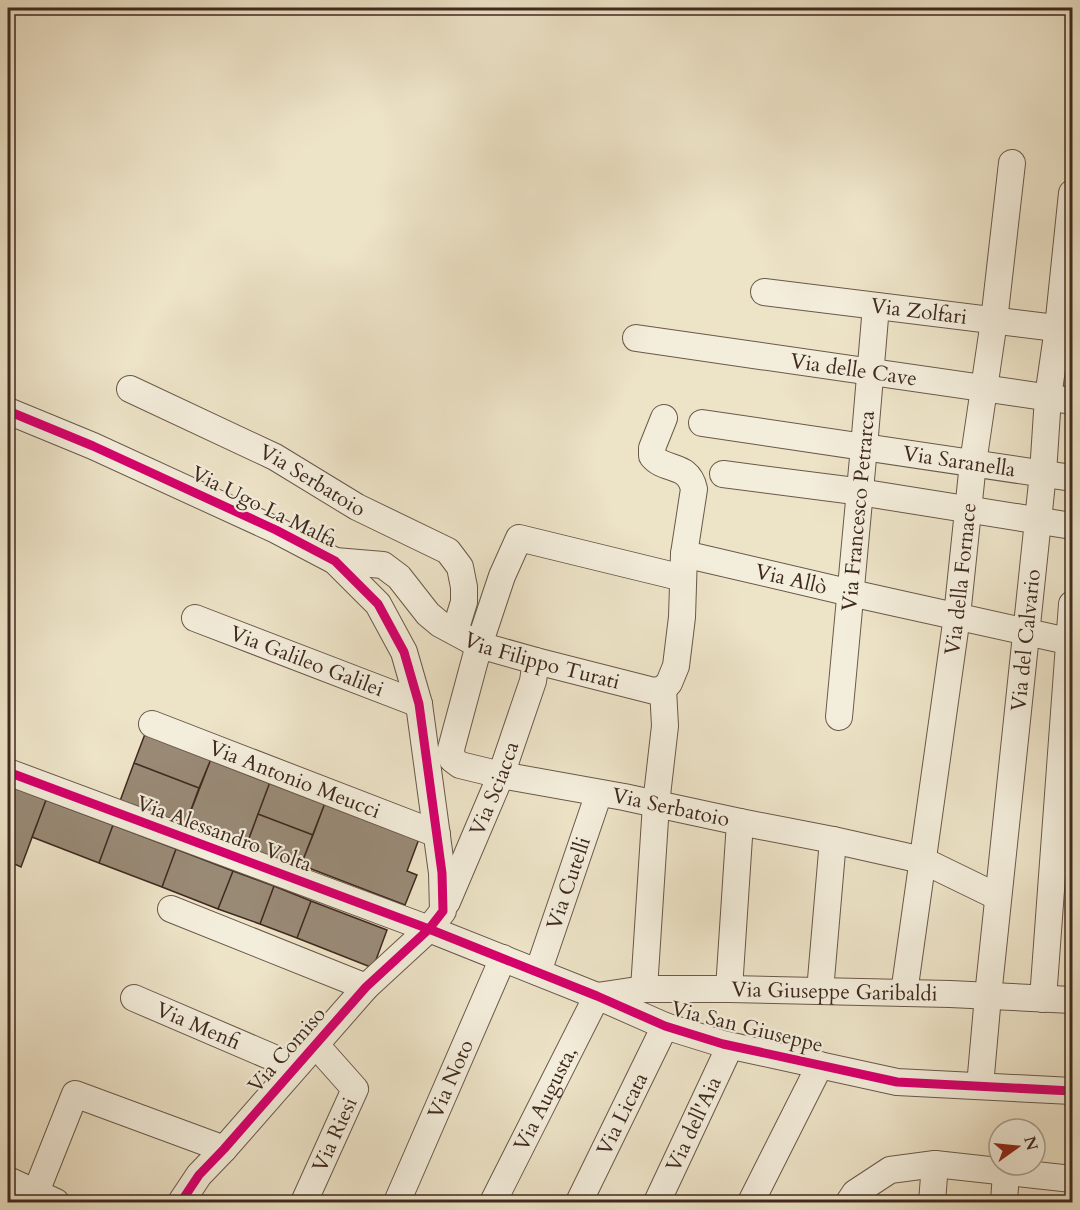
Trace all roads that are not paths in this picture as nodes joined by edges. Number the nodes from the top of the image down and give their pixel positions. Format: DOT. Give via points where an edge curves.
graph roads {
  1 [pos="1012,163"];
  2 [pos="1072,193"];
  3 [pos="764,292"];
  4 [pos="876,306"];
  5 [pos="994,321"];
  6 [pos="1065,329"];
  7 [pos="636,338"];
  8 [pos="870,372"];
  9 [pos="983,388"];
  10 [pos="130,389"];
  11 [pos="1060,399"];
  12 [pos="8,411"];
  13 [pos="664,418"];
  14 [pos="702,423"];
  15 [pos="864,447"];
  16 [pos="973,463"];
  17 [pos="1043,473"];
  18 [pos="723,474"];
  19 [pos="1072,478"];
  20 [pos="860,492"];
  21 [pos="969,510"];
  22 [pos="1037,520"];
  23 [pos="1072,526"];
  24 [pos="335,561"];
  25 [pos="684,566"];
  26 [pos="851,593"];
  27 [pos="1072,604"];
  28 [pos="957,616"];
  29 [pos="195,618"];
  30 [pos="455,631"];
  31 [pos="1026,632"];
  32 [pos="1071,642"];
  33 [pos="479,645"];
  34 [pos="536,661"];
  35 [pos="663,689"];
  36 [pos="419,704"];
  37 [pos="839,717"];
  38 [pos="152,724"];
  39 [pos="8,772"];
  40 [pos="501,775"];
  41 [pos="599,793"];
  42 [pos="656,804"];
  43 [pos="741,822"];
  44 [pos="437,834"];
  45 [pos="833,840"];
  46 [pos="922,860"];
  47 [pos="998,897"];
  48 [pos="171,909"];
  49 [pos="436,920"];
  50 [pos="503,958"];
  51 [pos="538,972"];
  52 [pos="366,987"];
  53 [pos="644,989"];
  54 [pos="729,989"];
  55 [pos="820,991"];
  56 [pos="904,993"];
  57 [pos="597,996"];
  58 [pos="988,996"];
  59 [pos="134,998"];
  60 [pos="1043,999"];
  61 [pos="1072,1000"];
  62 [pos="665,1026"];
  63 [pos="315,1044"];
  64 [pos="730,1046"];
  65 [pos="820,1065"];
  66 [pos="295,1067"];
  67 [pos="981,1086"];
  68 [pos="1072,1091"];
  69 [pos="224,1149"];
  70 [pos="935,1164"];
  71 [pos="987,1170"];
  72 [pos="1047,1176"];
  73 [pos="1006,1177"];
  74 [pos="1072,1179"];
  75 [pos="8,1180"];
  76 [pos="41,1199"];
  77 [pos="181,1203"];
  78 [pos="304,1203"];
  79 [pos="397,1203"];
  80 [pos="493,1203"];
  81 [pos="579,1203"];
  82 [pos="657,1203"];
  83 [pos="751,1203"];
  84 [pos="849,1203"];
  85 [pos="932,1203"];
  86 [pos="1004,1203"];
  1 -- 5 [label="street, Via della Fornace"];
  2 -- 6 [label="street, Via del Calvario"];
  3 -- 4 [label="street, Via Zolfari"];
  4 -- 5 [label="street, Via Zolfari"];
  4 -- 8 [label="street, Via Francesco Petrarca"];
  5 -- 6 [label="street, Via Zolfari"];
  5 -- 9 [label="street, Via della Fornace"];
  6 -- 11 [label="street, Via del Calvario"];
  7 -- 8 [label="street, Via delle Cave"];
  8 -- 9 [label="street, Via delle Cave"];
  8 -- 15 [label="street, Via Francesco Petrarca"];
  9 -- 11 [label="street, Via delle Cave"];
  9 -- 16 [label="street, Via della Fornace"];
  10 -- 30 [label="street, Via Serbatoio" via="275,457 357,507 448,551 460,567 464,587 464,602"];
  11 -- 17 [label="street, Via del Calvario"];
  12 -- 24 [label="street, Via Ugo La Malfa" via="104,451"];
  13 -- 25 [label="street" via="652,456 682,471 694,489"];
  14 -- 15 [label="street, Via Saranella"];
  15 -- 16 [label="street, Via Saranella"];
  15 -- 20 [label="street, Via Francesco Petrarca"];
  16 -- 17 [label="street, Via Saranella"];
  16 -- 21 [label="street, Via della Fornace"];
  17 -- 19 [label="street, Via Saranella"];
  17 -- 22 [label="street, Via del Calvario"];
  18 -- 20 [label="street"];
  20 -- 21 [label="street"];
  20 -- 26 [label="street, Via Francesco Petrarca"];
  21 -- 22 [label="street"];
  21 -- 28 [label="street, Via della Fornace"];
  22 -- 23 [label="street"];
  22 -- 31 [label="street, Via del Calvario"];
  24 -- 30 [label="street, Via Filippo Turati" via="382,565 399,577 428,614"];
  24 -- 36 [label="street, Via Ugo La Malfa" via="378,604 404,652"];
  25 -- 26 [label="street, Via Allò"];
  25 -- 33 [label="street, Via Allò" via="519,538"];
  25 -- 35 [label="street" via="676,666"];
  26 -- 28 [label="street, Via Allò"];
  26 -- 37 [label="street, Via Francesco Petrarca"];
  27 -- 32 [label="street"];
  28 -- 31 [label="street, Via Allò"];
  28 -- 46 [label="street, Via della Fornace"];
  29 -- 36 [label="street, Via Galileo Galilei"];
  30 -- 33 [label="street, Via Filippo Turati"];
  31 -- 32 [label="street, Via Allò"];
  31 -- 47 [label="street, Via del Calvario"];
  32 -- 60 [label="street"];
  33 -- 34 [label="street, Via Filippo Turati"];
  33 -- 40 [label="street, Via Serbatoio" via="451,749 452,759 460,765"];
  34 -- 35 [label="street, Via Filippo Turati" via="654,691"];
  34 -- 40 [label="street, Via Sciacca" via="533,681"];
  35 -- 42 [label="street" via="665,726"];
  36 -- 44 [label="street, Via Ugo La Malfa"];
  38 -- 44 [label="street, Via Antonio Meucci"];
  39 -- 49 [label="street, Via Alessandro Volta"];
  40 -- 41 [label="street, Via Serbatoio"];
  40 -- 49 [label="street, Via Sciacca"];
  41 -- 42 [label="street, Via Serbatoio"];
  41 -- 51 [label="street, Via Cutelli"];
  42 -- 43 [label="street, Via Serbatoio"];
  42 -- 53 [label="street"];
  43 -- 45 [label="street, Via Serbatoio"];
  43 -- 54 [label="street"];
  44 -- 49 [label="street, Via Ugo La Malfa" via="442,873"];
  45 -- 46 [label="street, Via Serbatoio"];
  45 -- 55 [label="street"];
  46 -- 47 [label="street, Via Serbatoio"];
  46 -- 56 [label="street, Via della Fornace"];
  47 -- 58 [label="street, Via del Calvario"];
  48 -- 52 [label="street"];
  49 -- 50 [label="street, Via San Giuseppe"];
  49 -- 52 [label="street, Via Comiso"];
  50 -- 51 [label="street, Via San Giuseppe"];
  50 -- 79 [label="street, Via Noto"];
  51 -- 57 [label="street, Via San Giuseppe"];
  52 -- 63 [label="street, Via Comiso"];
  53 -- 54 [label="street, Via Giuseppe Garibaldi"];
  53 -- 57 [label="street, Via Giuseppe Garibaldi"];
  54 -- 55 [label="street, Via Giuseppe Garibaldi"];
  55 -- 56 [label="street, Via Giuseppe Garibaldi"];
  56 -- 58 [label="street, Via Giuseppe Garibaldi"];
  57 -- 62 [label="street, Via San Giuseppe"];
  57 -- 80 [label="street, Via Augusta,"];
  58 -- 60 [label="street, Via Giuseppe Garibaldi"];
  58 -- 67 [label="street, Via del Calvario"];
  59 -- 66 [label="street, Via Menfi"];
  60 -- 61 [label="street, Via Giuseppe Garibaldi"];
  62 -- 64 [label="street, Via San Giuseppe"];
  62 -- 81 [label="street, Via Licata"];
  63 -- 66 [label="street, Via Comiso"];
  63 -- 78 [label="street, Via Riesi" via="355,1089"];
  64 -- 65 [label="street, Via San Giuseppe"];
  64 -- 82 [label="street, Via dell'Aia"];
  65 -- 67 [label="street, Via San Giuseppe" via="897,1082"];
  65 -- 83 [label="street"];
  66 -- 69 [label="street, Via Comiso"];
  67 -- 68 [label="street, Via San Giuseppe"];
  69 -- 76 [label="street" via="75,1094"];
  69 -- 77 [label="street, Via Comiso" via="199,1175"];
  70 -- 71 [label="street"];
  70 -- 84 [label="street" via="890,1170 855,1193"];
  70 -- 85 [label="street"];
  72 -- 74 [label="street"];
  73 -- 86 [label="street"];
  75 -- 76 [label="street"];
}
